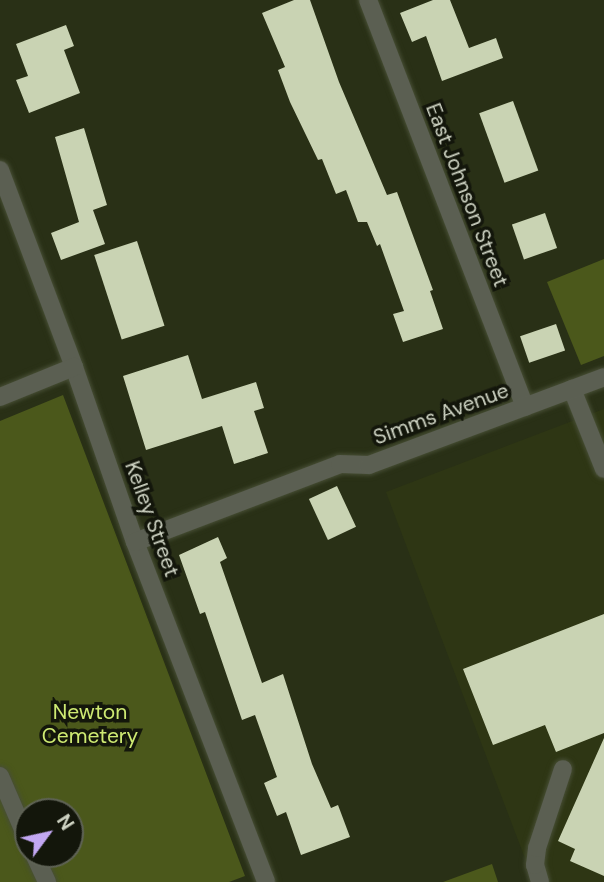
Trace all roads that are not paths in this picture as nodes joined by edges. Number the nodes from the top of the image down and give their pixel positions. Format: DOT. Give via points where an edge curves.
graph roads {
  1 [pos="368,0"];
  2 [pos="0,170"];
  3 [pos="74,367"];
  4 [pos="604,377"];
  5 [pos="572,389"];
  6 [pos="0,397"];
  7 [pos="525,407"];
  8 [pos="600,448"];
  9 [pos="604,469"];
  10 [pos="135,542"];
  11 [pos="563,769"];
  12 [pos="0,776"];
  13 [pos="14,808"];
  14 [pos="266,882"];
  15 [pos="540,882"];
  1 -- 7 [label="street, East Johnson Street"];
  2 -- 3 [label="street, Kelley Street"];
  3 -- 6 [label="street"];
  3 -- 10 [label="street, Kelley Street"];
  4 -- 5 [label="street, Simms Avenue"];
  5 -- 7 [label="street, Simms Avenue"];
  5 -- 8 [label="street"];
  7 -- 10 [label="street, Simms Avenue" via="369,465 340,464"];
  8 -- 9 [label="street"];
  10 -- 14 [label="street, Kelley Street"];
  11 -- 15 [label="street" via="537,848"];
  12 -- 13 [label="street"];
}
